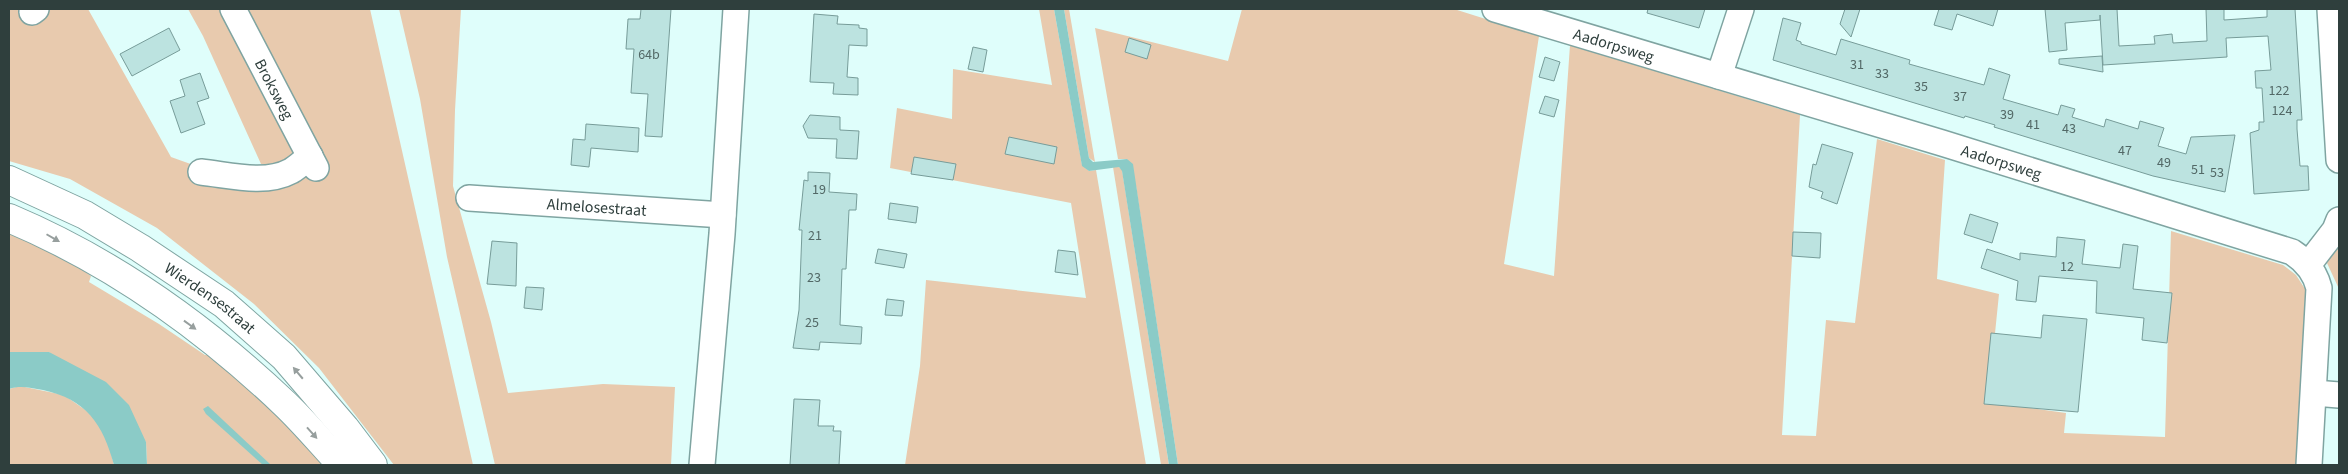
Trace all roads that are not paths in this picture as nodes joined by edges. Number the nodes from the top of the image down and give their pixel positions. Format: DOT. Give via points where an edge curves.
graph roads {
  1 [pos="233,9"];
  2 [pos="736,9"];
  3 [pos="1495,9"];
  4 [pos="1741,9"];
  5 [pos="2330,9"];
  6 [pos="1719,76"];
  7 [pos="2338,123"];
  8 [pos="2339,160"];
  9 [pos="201,172"];
  10 [pos="9,180"];
  11 [pos="469,198"];
  12 [pos="723,215"];
  13 [pos="9,218"];
  14 [pos="2339,220"];
  15 [pos="2308,265"];
  16 [pos="2314,393"];
  17 [pos="2339,395"];
  18 [pos="342,465"];
  19 [pos="373,465"];
  20 [pos="702,465"];
  21 [pos="2309,465"];
  1 -- 9 [label="street, Broksweg" via="313,162 276,177"];
  2 -- 12 [label="street"];
  3 -- 6 [label="street, Aadorpsweg"];
  4 -- 6 [label="street"];
  5 -- 7 [label="street"];
  6 -- 15 [label="street, Aadorpsweg" via="2282,249"];
  7 -- 8 [label="street"];
  19 -- 10 [label="main road, Wierdensestraat, one-way" via="284,357 224,304 85,215"];
  11 -- 12 [label="street, Almelosestraat"];
  12 -- 20 [label="street"];
  13 -- 18 [label="main road, Wierdensestraat, one-way" via="47,234 145,291 216,344 286,404"];
  14 -- 15 [label="street"];
  15 -- 16 [label="street" via="2317,280 2319,296"];
  16 -- 17 [label="street"];
  16 -- 21 [label="street"];
}
